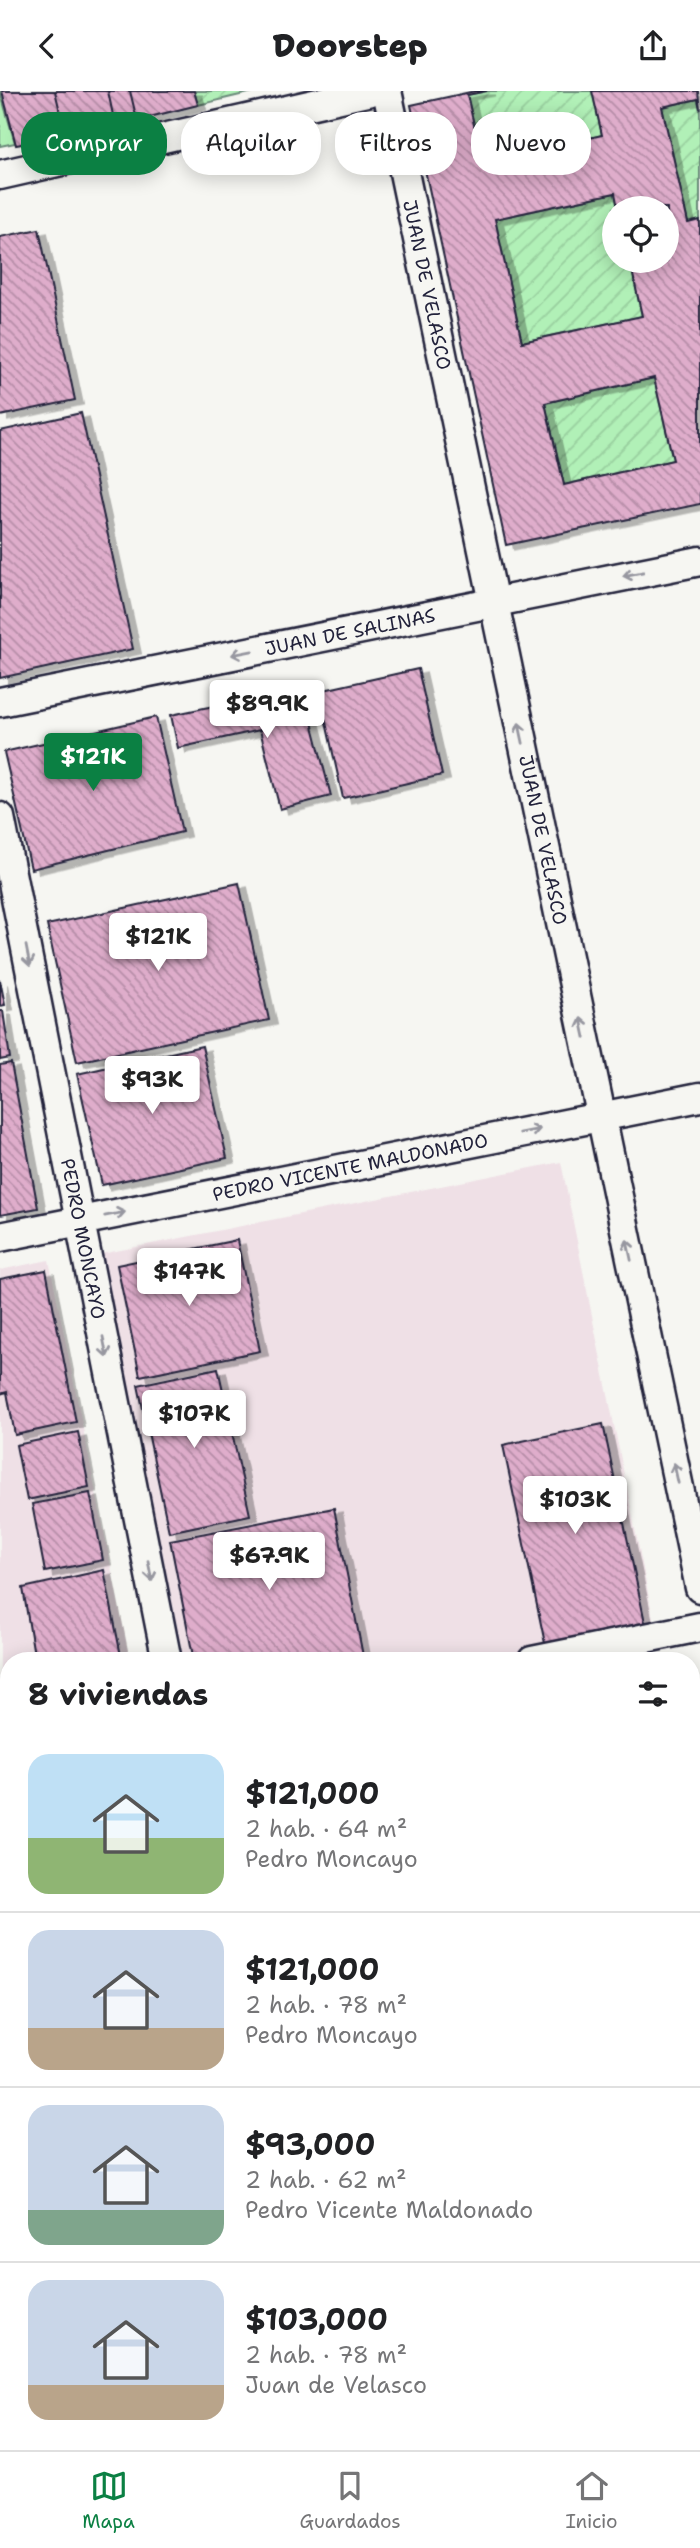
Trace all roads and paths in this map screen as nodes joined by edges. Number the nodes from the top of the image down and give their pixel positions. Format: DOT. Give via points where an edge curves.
graph roads {
  1 [pos="371,91"];
  2 [pos="387,91"];
  3 [pos="0,175"];
  4 [pos="700,561"];
  5 [pos="494,603"];
  6 [pos="0,702"];
  7 [pos="0,817"];
  8 [pos="700,1097"];
  9 [pos="601,1117"];
  10 [pos="80,1221"];
  11 [pos="0,1237"];
  12 [pos="700,1588"];
  13 [pos="700,1627"];
  14 [pos="165,1652"];
  15 [pos="576,1652"];
  1 -- 3 [label="street"];
  2 -- 5 [label="street, JUAN DE VELASCO"];
  4 -- 5 [label="street, JUAN DE SALINAS, one-way"];
  5 -- 6 [label="street, JUAN DE SALINAS, one-way"];
  9 -- 5 [label="street, JUAN DE VELASCO, one-way"];
  7 -- 10 [label="street, PEDRO MONCAYO, one-way"];
  8 -- 9 [label="street, PEDRO VICENTE MALDONADO"];
  10 -- 9 [label="street, PEDRO VICENTE MALDONADO, one-way"];
  12 -- 9 [label="street, JUAN DE VELASCO, one-way"];
  10 -- 11 [label="street, PEDRO VICENTE MALDONADO"];
  10 -- 14 [label="street, PEDRO MONCAYO, one-way"];
  13 -- 15 [label="street"];
}
